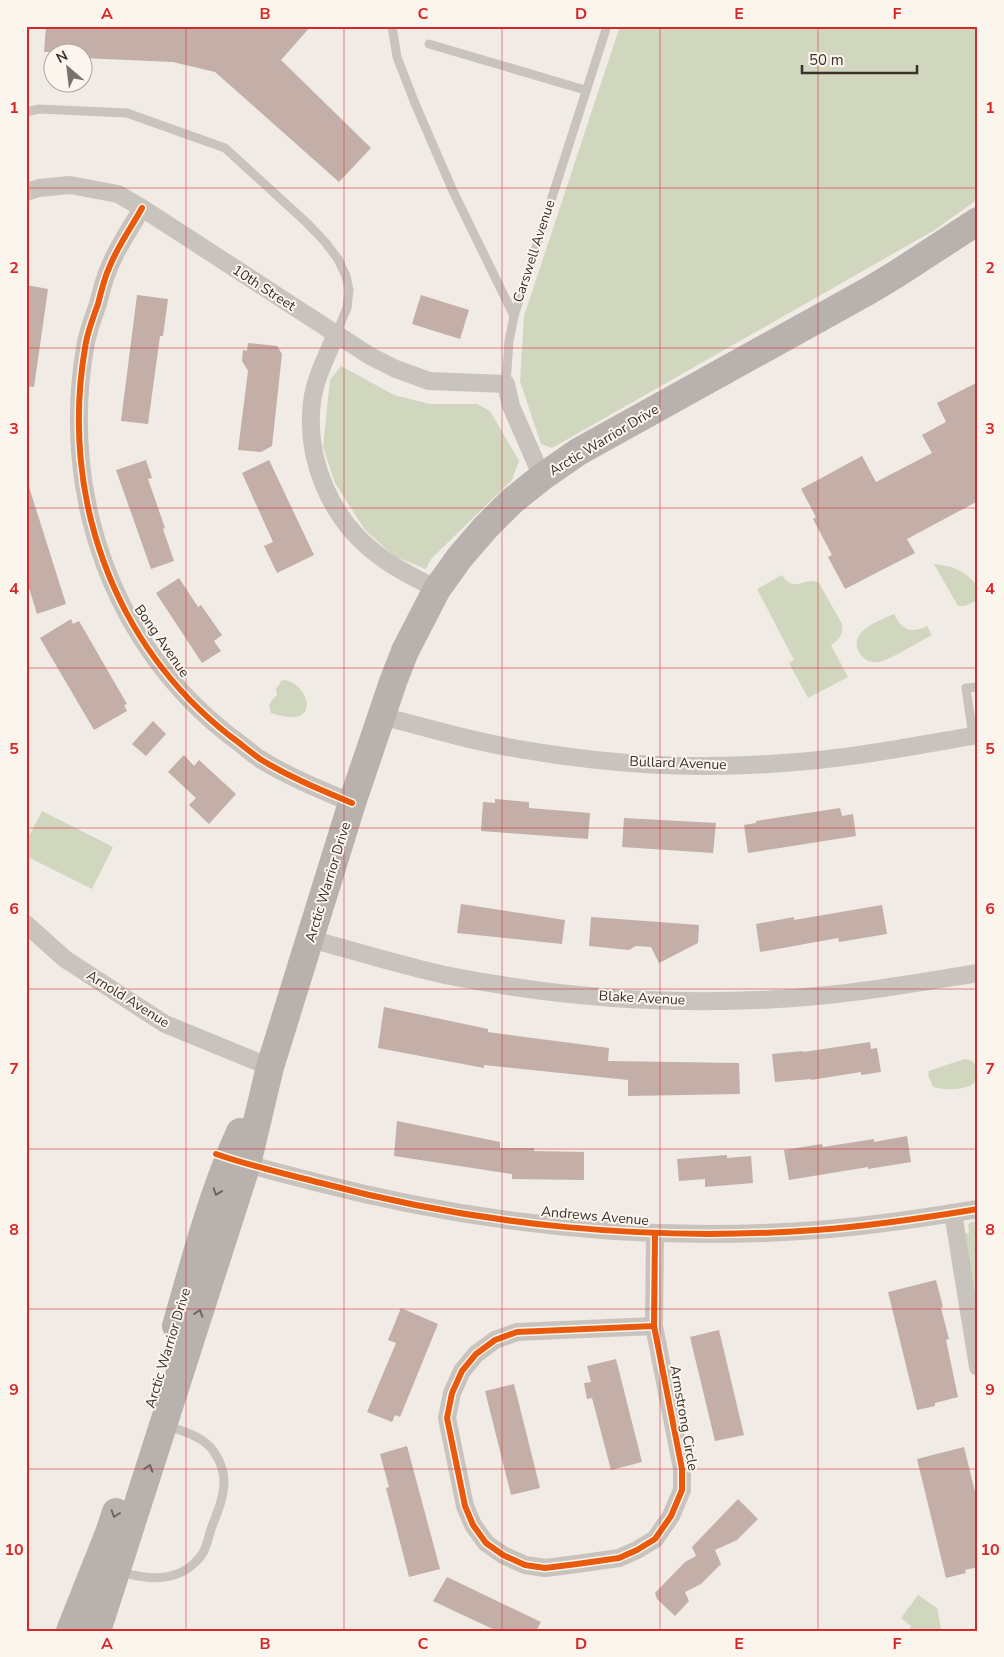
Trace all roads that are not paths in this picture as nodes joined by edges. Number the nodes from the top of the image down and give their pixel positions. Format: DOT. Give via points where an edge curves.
graph roads {
  1 [pos="392,26"];
  2 [pos="607,26"];
  3 [pos="429,44"];
  4 [pos="585,90"];
  5 [pos="26,112"];
  6 [pos="26,192"];
  7 [pos="142,208"];
  8 [pos="978,221"];
  9 [pos="514,316"];
  10 [pos="336,334"];
  11 [pos="506,384"];
  12 [pos="542,477"];
  13 [pos="437,589"];
  14 [pos="978,686"];
  15 [pos="381,716"];
  16 [pos="975,735"];
  17 [pos="352,803"];
  18 [pos="26,924"];
  19 [pos="310,940"];
  20 [pos="978,972"];
  21 [pos="270,1067"];
  22 [pos="230,1159"];
  23 [pos="978,1209"];
  24 [pos="953,1213"];
  25 [pos="655,1233"];
  26 [pos="654,1326"];
  27 [pos="978,1367"];
  28 [pos="163,1424"];
  29 [pos="116,1571"];
  30 [pos="70,1631"];
  31 [pos="97,1631"];
  1 -- 9 [label="lane" via="397,57 414,101 452,189"];
  2 -- 4 [label="lane, Carswell Avenue"];
  3 -- 4 [label="lane"];
  4 -- 9 [label="lane, Carswell Avenue"];
  5 -- 10 [label="lane" via="39,109 127,113 225,148 326,242 338,259 349,290 347,308"];
  6 -- 7 [label="street, 10th Street" via="70,185 118,194"];
  7 -- 10 [label="street, 10th Street"];
  7 -- 17 [label="street, Bong Avenue" via="108,268 85,346 79,397 79,451 87,507 105,569 132,624 169,677 209,719 259,758"];
  8 -- 12 [label="main road, Arctic Warrior Drive" via="870,290 578,452"];
  9 -- 11 [label="lane, Carswell Avenue"];
  10 -- 11 [label="street, 10th Street" via="396,369 429,381"];
  10 -- 13 [label="street" via="317,379 312,402 314,453 330,500 343,521 379,556"];
  11 -- 12 [label="street, Carswell Avenue" via="511,406"];
  12 -- 13 [label="main road, Arctic Warrior Drive" via="485,528"];
  13 -- 15 [label="main road, Arctic Warrior Drive" via="405,651"];
  14 -- 16 [label="lane" via="966,688"];
  15 -- 16 [label="street, Bullard Avenue" via="524,750 591,759 720,765 861,755"];
  15 -- 17 [label="main road, Arctic Warrior Drive"];
  17 -- 19 [label="main road, Arctic Warrior Drive"];
  18 -- 21 [label="street, Arnold Avenue" via="65,960 165,1024"];
  19 -- 20 [label="street, Blake Avenue" via="444,974 530,989 662,1000 828,995"];
  19 -- 21 [label="main road, Arctic Warrior Drive"];
  21 -- 22 [label="main road, Arctic Warrior Drive"];
  22 -- 25 [label="street, Andrews Avenue" via="362,1194 459,1214"];
  28 -- 22 [label="main road, Arctic Warrior Drive, one-way"];
  22 -- 30 [label="main road, Arctic Warrior Drive, one-way" via="200,1239 109,1533"];
  23 -- 24 [label="street, Andrews Avenue"];
  24 -- 25 [label="street, Andrews Avenue" via="815,1230"];
  24 -- 27 [label="street"];
  25 -- 26 [label="street, Armstrong Circle"];
  26 -- 26 [label="street, Armstrong Circle" via="682,1469 682,1490 671,1516 655,1538 619,1558 545,1568 525,1565 486,1544 465,1506 447,1418 452,1393 462,1371 476,1354 495,1340 517,1332"];
  29 -- 28 [label="main road, Arctic Warrior Drive, one-way"];
  28 -- 29 [label="lane" via="192,1435 215,1453 224,1479 222,1496 204,1552 183,1571 161,1578 148,1578"];
  29 -- 31 [label="main road, Arctic Warrior Drive"];
}
